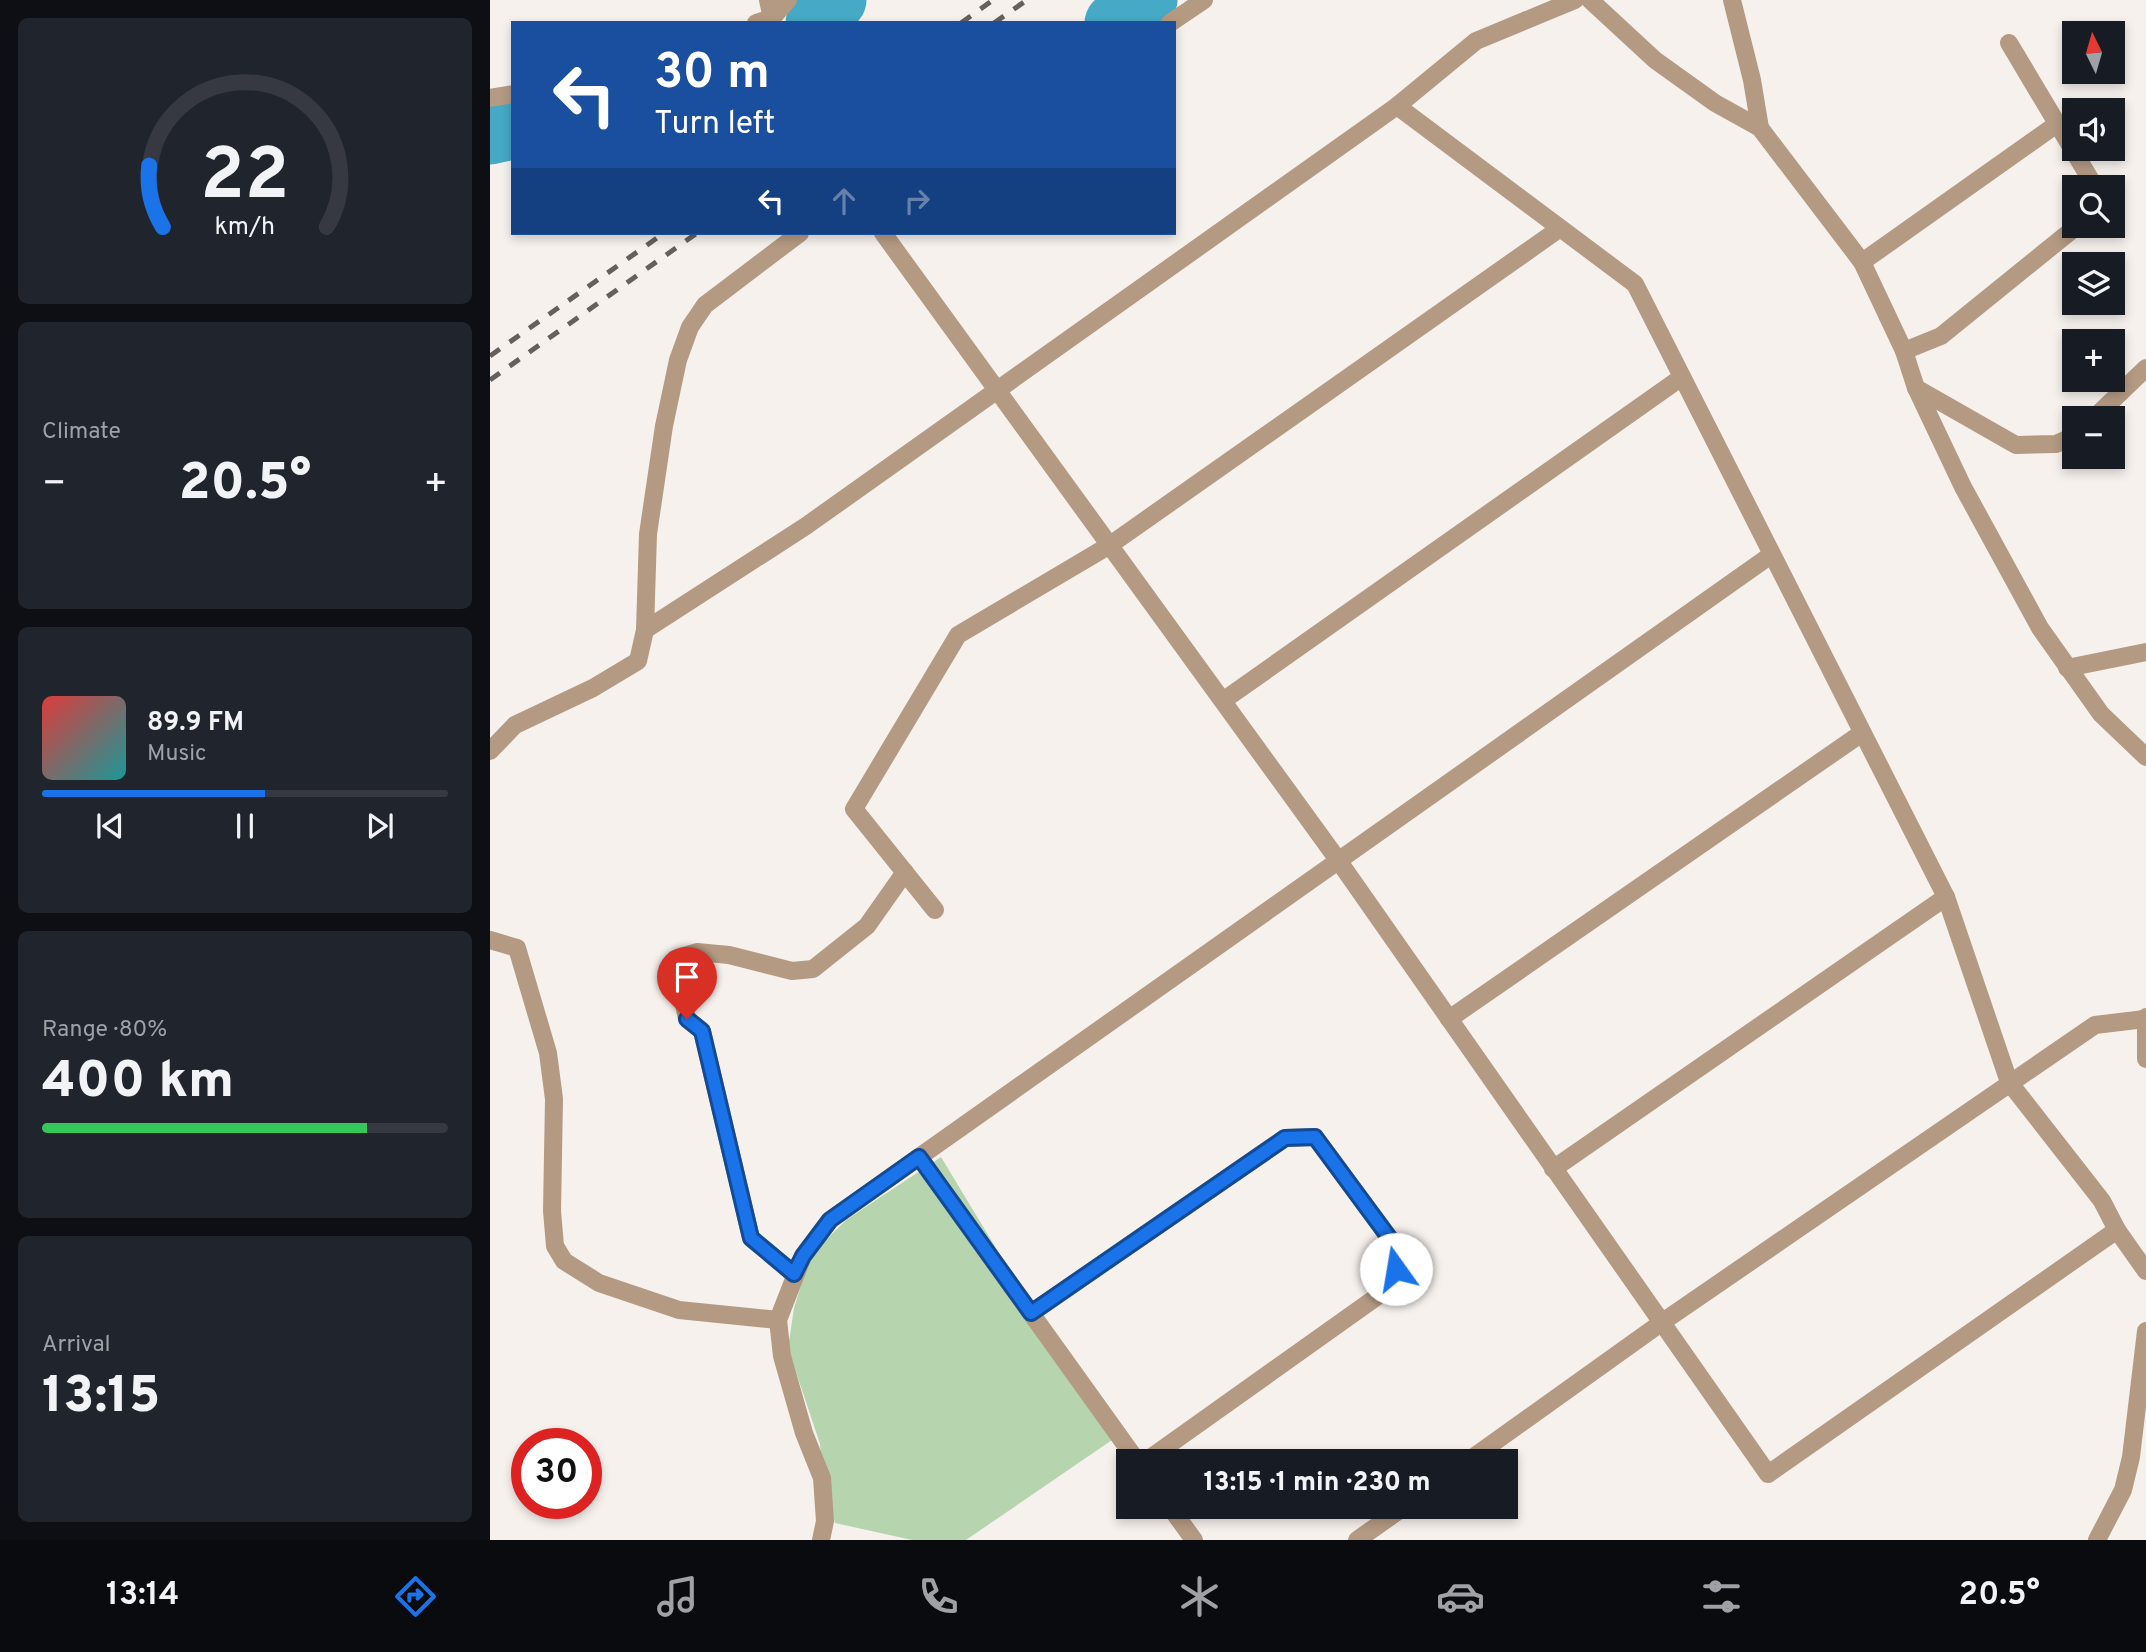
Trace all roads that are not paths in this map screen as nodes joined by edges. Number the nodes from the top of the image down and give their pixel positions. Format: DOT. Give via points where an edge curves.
graph roads {
  1 [pos="768,0"];
  2 [pos="788,0"];
  3 [pos="1204,0"];
  4 [pos="1575,0"];
  5 [pos="1590,0"];
  6 [pos="1732,0"];
  7 [pos="767,21"];
  8 [pos="1173,21"];
  9 [pos="2009,43"];
  10 [pos="511,94"];
  11 [pos="490,99"];
  12 [pos="1397,106"];
  13 [pos="2057,124"];
  14 [pos="1760,128"];
  15 [pos="2088,175"];
  16 [pos="1559,229"];
  17 [pos="797,235"];
  18 [pos="884,235"];
  19 [pos="2062,238"];
  20 [pos="1862,262"];
  21 [pos="1903,351"];
  22 [pos="2146,368"];
  23 [pos="1682,377"];
  24 [pos="1916,388"];
  25 [pos="998,389"];
  26 [pos="2106,406"];
  27 [pos="2062,441"];
  28 [pos="1110,545"];
  29 [pos="1771,555"];
  30 [pos="645,630"];
  31 [pos="2146,652"];
  32 [pos="2067,668"];
  33 [pos="1224,700"];
  34 [pos="1862,733"];
  35 [pos="490,751"];
  36 [pos="2146,757"];
  37 [pos="1338,860"];
  38 [pos="905,872"];
  39 [pos="1946,897"];
  40 [pos="935,910"];
  41 [pos="490,940"];
  42 [pos="2146,1018"];
  43 [pos="1449,1019"];
  44 [pos="2146,1059"];
  45 [pos="2009,1082"];
  46 [pos="919,1157"];
  47 [pos="1553,1169"];
  48 [pos="2117,1230"];
  49 [pos="2146,1271"];
  50 [pos="794,1274"];
  51 [pos="1031,1313"];
  52 [pos="778,1320"];
  53 [pos="1661,1323"];
  54 [pos="2146,1331"];
  55 [pos="1128,1449"];
  56 [pos="1163,1449"];
  57 [pos="1485,1449"];
  58 [pos="1179,1519"];
  59 [pos="1387,1519"];
  60 [pos="821,1540"];
  61 [pos="1194,1540"];
  62 [pos="1357,1540"];
  63 [pos="2097,1540"];
  1 -- 7 [label="street"];
  2 -- 7 [label="street"];
  3 -- 8 [label="street"];
  4 -- 12 [label="street" via="1476,41"];
  5 -- 14 [label="street" via="1655,60"];
  6 -- 14 [label="street"];
  9 -- 13 [label="street"];
  10 -- 11 [label="street"];
  12 -- 16 [label="street"];
  12 -- 25 [label="street"];
  13 -- 15 [label="street"];
  13 -- 20 [label="street"];
  14 -- 20 [label="street"];
  16 -- 23 [label="street" via="1635,284"];
  16 -- 28 [label="street"];
  17 -- 30 [label="street" via="705,305 690,327 678,360 648,534"];
  18 -- 25 [label="street"];
  19 -- 21 [label="street" via="1941,336"];
  20 -- 21 [label="street"];
  21 -- 24 [label="street"];
  22 -- 26 [label="street"];
  23 -- 29 [label="street"];
  23 -- 33 [label="street"];
  24 -- 27 [label="street" via="2016,446"];
  24 -- 32 [label="street" via="1963,487"];
  25 -- 28 [label="street"];
  25 -- 30 [label="street" via="806,526"];
  28 -- 33 [label="street"];
  28 -- 38 [label="street" via="958,635 854,809"];
  29 -- 34 [label="street"];
  29 -- 37 [label="street"];
  30 -- 35 [label="street" via="638,661 515,725"];
  31 -- 32 [label="street"];
  32 -- 36 [label="street" via="2101,714"];
  33 -- 37 [label="street"];
  34 -- 39 [label="street"];
  34 -- 43 [label="street"];
  37 -- 43 [label="street"];
  37 -- 46 [label="street"];
  38 -- 40 [label="street"];
  38 -- 50 [label="street" via="867,926 813,969 792,971 697,952 675,959 687,1019 702,1031 751,1238"];
  39 -- 45 [label="street"];
  39 -- 47 [label="street"];
  41 -- 52 [label="street" via="517,948 548,1053 554,1099 552,1211 555,1246 564,1261 599,1283 679,1310"];
  42 -- 44 [label="street"];
  42 -- 45 [label="street" via="2095,1025"];
  43 -- 47 [label="street"];
  45 -- 48 [label="street" via="2102,1201"];
  45 -- 53 [label="street"];
  46 -- 50 [label="street" via="830,1220"];
  46 -- 51 [label="street"];
  47 -- 53 [label="street"];
  48 -- 49 [label="street"];
  48 -- 53 [label="street" via="1768,1474"];
  50 -- 52 [label="street"];
  51 -- 55 [label="street"];
  51 -- 56 [label="street" via="1285,1138 1315,1137 1399,1251 1392,1286"];
  52 -- 60 [label="street" via="782,1356 822,1478 825,1521"];
  53 -- 57 [label="street"];
  54 -- 63 [label="street" via="2131,1457 2123,1490"];
  58 -- 61 [label="street"];
  59 -- 62 [label="street"];
}
